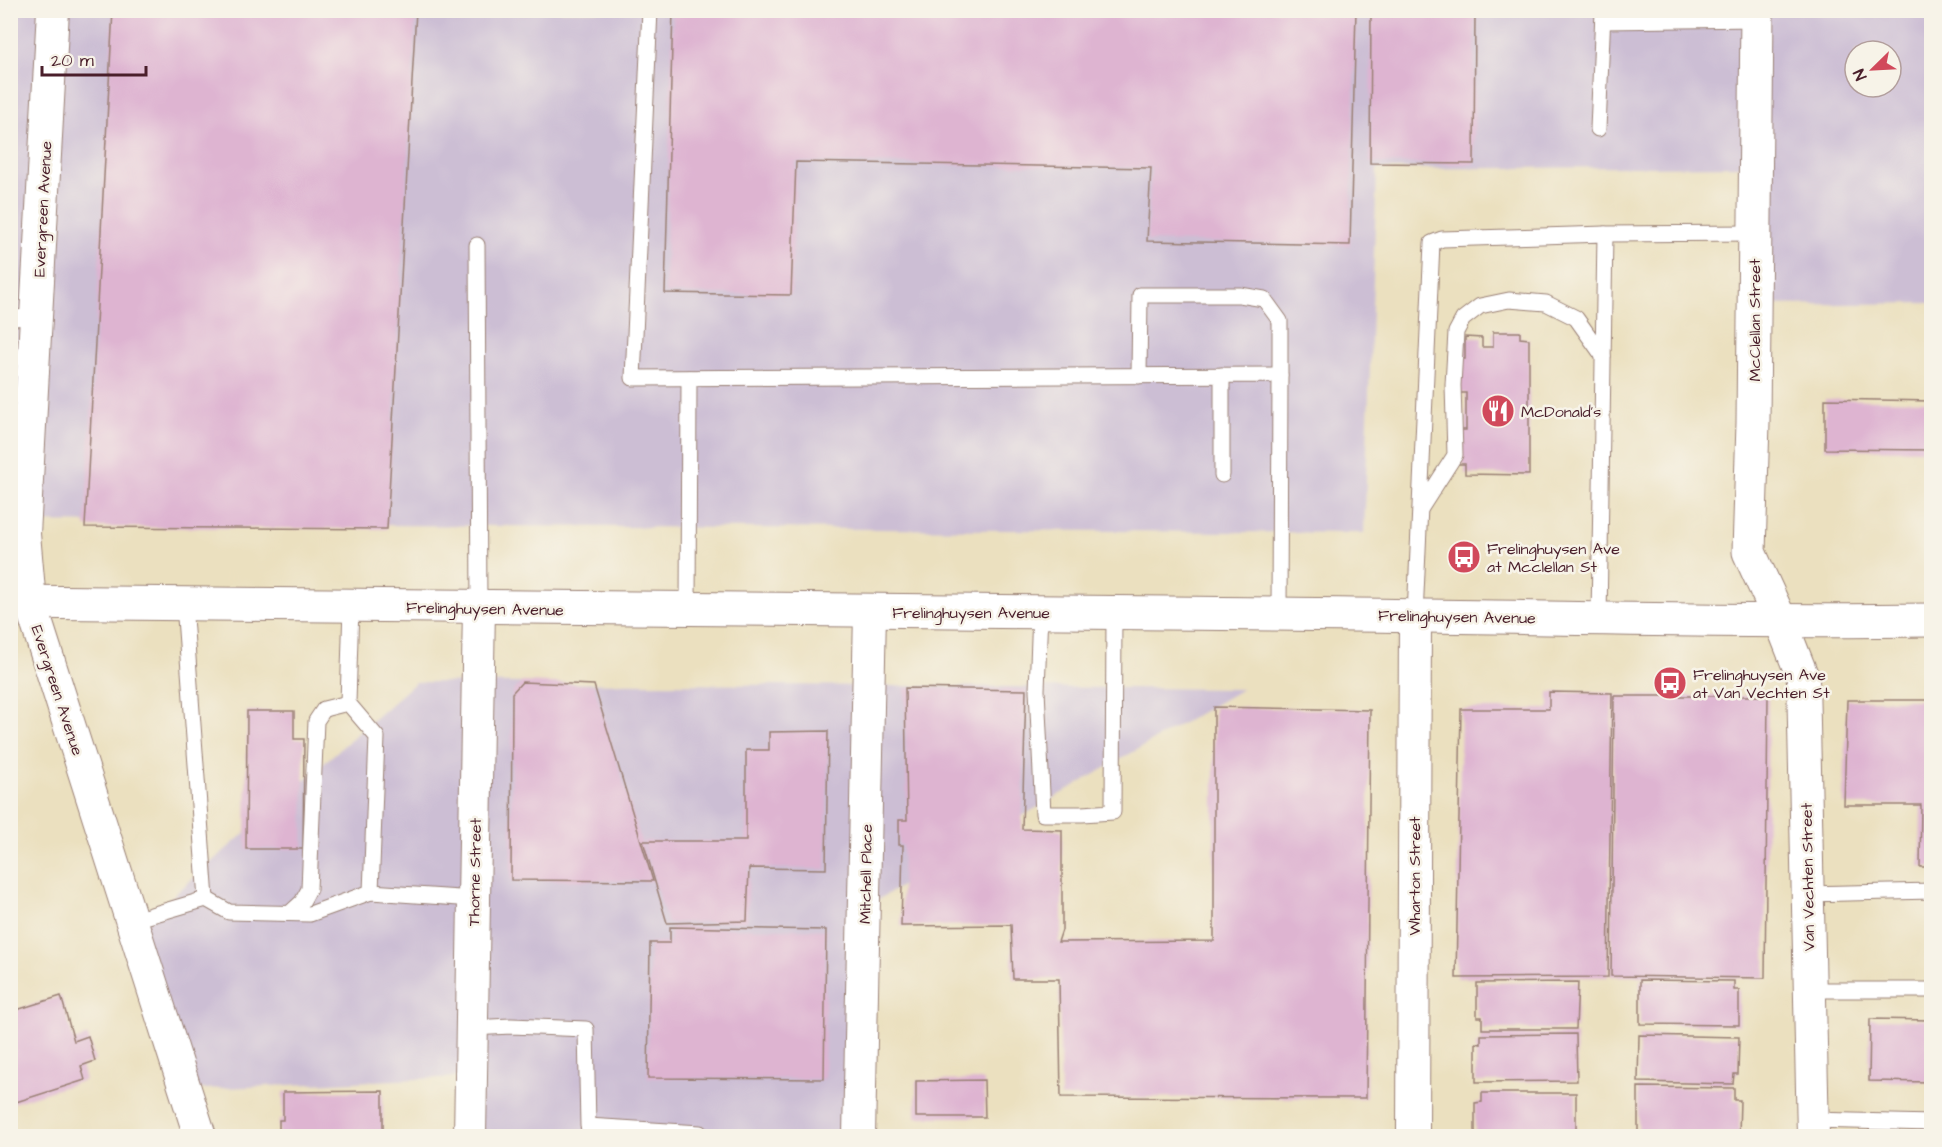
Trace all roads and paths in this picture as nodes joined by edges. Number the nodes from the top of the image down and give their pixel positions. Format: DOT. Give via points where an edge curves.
graph roads {
  1 [pos="54,10"];
  2 [pos="650,10"];
  3 [pos="1757,15"];
  4 [pos="1603,16"];
  5 [pos="1598,129"];
  6 [pos="1755,233"];
  7 [pos="1605,234"];
  8 [pos="477,244"];
  9 [pos="23,318"];
  10 [pos="1603,356"];
  11 [pos="1222,375"];
  12 [pos="1280,375"];
  13 [pos="1139,376"];
  14 [pos="689,378"];
  15 [pos="1222,475"];
  16 [pos="1420,508"];
  17 [pos="20,602"];
  18 [pos="184,604"];
  19 [pos="351,606"];
  20 [pos="479,607"];
  21 [pos="688,610"];
  22 [pos="870,612"];
  23 [pos="1040,612"];
  24 [pos="1114,613"];
  25 [pos="1279,614"];
  26 [pos="1415,615"];
  27 [pos="1599,619"];
  28 [pos="1932,620"];
  29 [pos="1781,622"];
  30 [pos="348,703"];
  31 [pos="1932,891"];
  32 [pos="371,892"];
  33 [pos="1808,894"];
  34 [pos="206,898"];
  35 [pos="474,899"];
  36 [pos="290,913"];
  37 [pos="132,921"];
  38 [pos="1809,990"];
  39 [pos="1932,990"];
  40 [pos="472,1028"];
  41 [pos="1932,1123"];
  42 [pos="1812,1128"];
  43 [pos="700,1133"];
  44 [pos="200,1137"];
  45 [pos="470,1137"];
  46 [pos="859,1137"];
  47 [pos="1413,1137"];
  1 -- 9 [label="street, Evergreen Avenue"];
  2 -- 14 [label="lane" via="633,378"];
  3 -- 4 [label="lane"];
  3 -- 6 [label="main road, McClellan Street"];
  4 -- 5 [label="lane"];
  6 -- 7 [label="lane"];
  6 -- 29 [label="main road, McClellan Street" via="1749,552"];
  7 -- 10 [label="lane"];
  7 -- 16 [label="lane" via="1442,239 1432,243"];
  8 -- 20 [label="lane"];
  9 -- 17 [label="street, Evergreen Avenue" via="24,534"];
  10 -- 16 [label="lane" via="1576,318 1546,303 1509,300 1480,306 1463,319 1456,332 1455,455"];
  10 -- 27 [label="lane"];
  11 -- 12 [label="lane"];
  11 -- 13 [label="lane"];
  11 -- 15 [label="lane"];
  12 -- 13 [label="lane" via="1280,321 1264,299 1239,295 1140,295"];
  12 -- 25 [label="lane"];
  13 -- 14 [label="lane"];
  14 -- 21 [label="lane"];
  16 -- 26 [label="lane"];
  17 -- 18 [label="main road, Frelinghuysen Avenue"];
  17 -- 37 [label="street, Evergreen Avenue"];
  18 -- 19 [label="main road, Frelinghuysen Avenue"];
  18 -- 34 [label="lane"];
  19 -- 20 [label="main road, Frelinghuysen Avenue"];
  19 -- 30 [label="lane"];
  20 -- 21 [label="main road, Frelinghuysen Avenue"];
  20 -- 35 [label="street, Thorne Street"];
  21 -- 22 [label="main road, Frelinghuysen Avenue"];
  22 -- 23 [label="main road, Frelinghuysen Avenue"];
  22 -- 46 [label="street, Mitchell Place"];
  23 -- 24 [label="main road, Frelinghuysen Avenue"];
  23 -- 24 [label="lane" via="1037,690 1043,814 1113,812"];
  24 -- 25 [label="main road, Frelinghuysen Avenue"];
  25 -- 26 [label="main road, Frelinghuysen Avenue"];
  26 -- 27 [label="main road, Frelinghuysen Avenue"];
  26 -- 47 [label="street, Wharton Street"];
  27 -- 29 [label="main road, Frelinghuysen Avenue"];
  28 -- 29 [label="main road, Frelinghuysen Avenue"];
  29 -- 33 [label="street, Van Vechten Street" via="1803,678"];
  30 -- 32 [label="lane" via="377,737"];
  30 -- 36 [label="lane" via="324,709 316,721 309,889"];
  31 -- 33 [label="lane"];
  32 -- 35 [label="lane"];
  32 -- 36 [label="lane" via="310,914"];
  33 -- 38 [label="street, Van Vechten Street"];
  34 -- 36 [label="lane" via="229,912"];
  34 -- 37 [label="lane"];
  35 -- 40 [label="street, Thorne Street"];
  37 -- 44 [label="street, Evergreen Avenue"];
  38 -- 39 [label="lane"];
  38 -- 42 [label="street, Van Vechten Street"];
  40 -- 43 [label="lane" via="586,1029 588,1126"];
  40 -- 45 [label="street, Thorne Street"];
  41 -- 42 [label="lane"];
}
